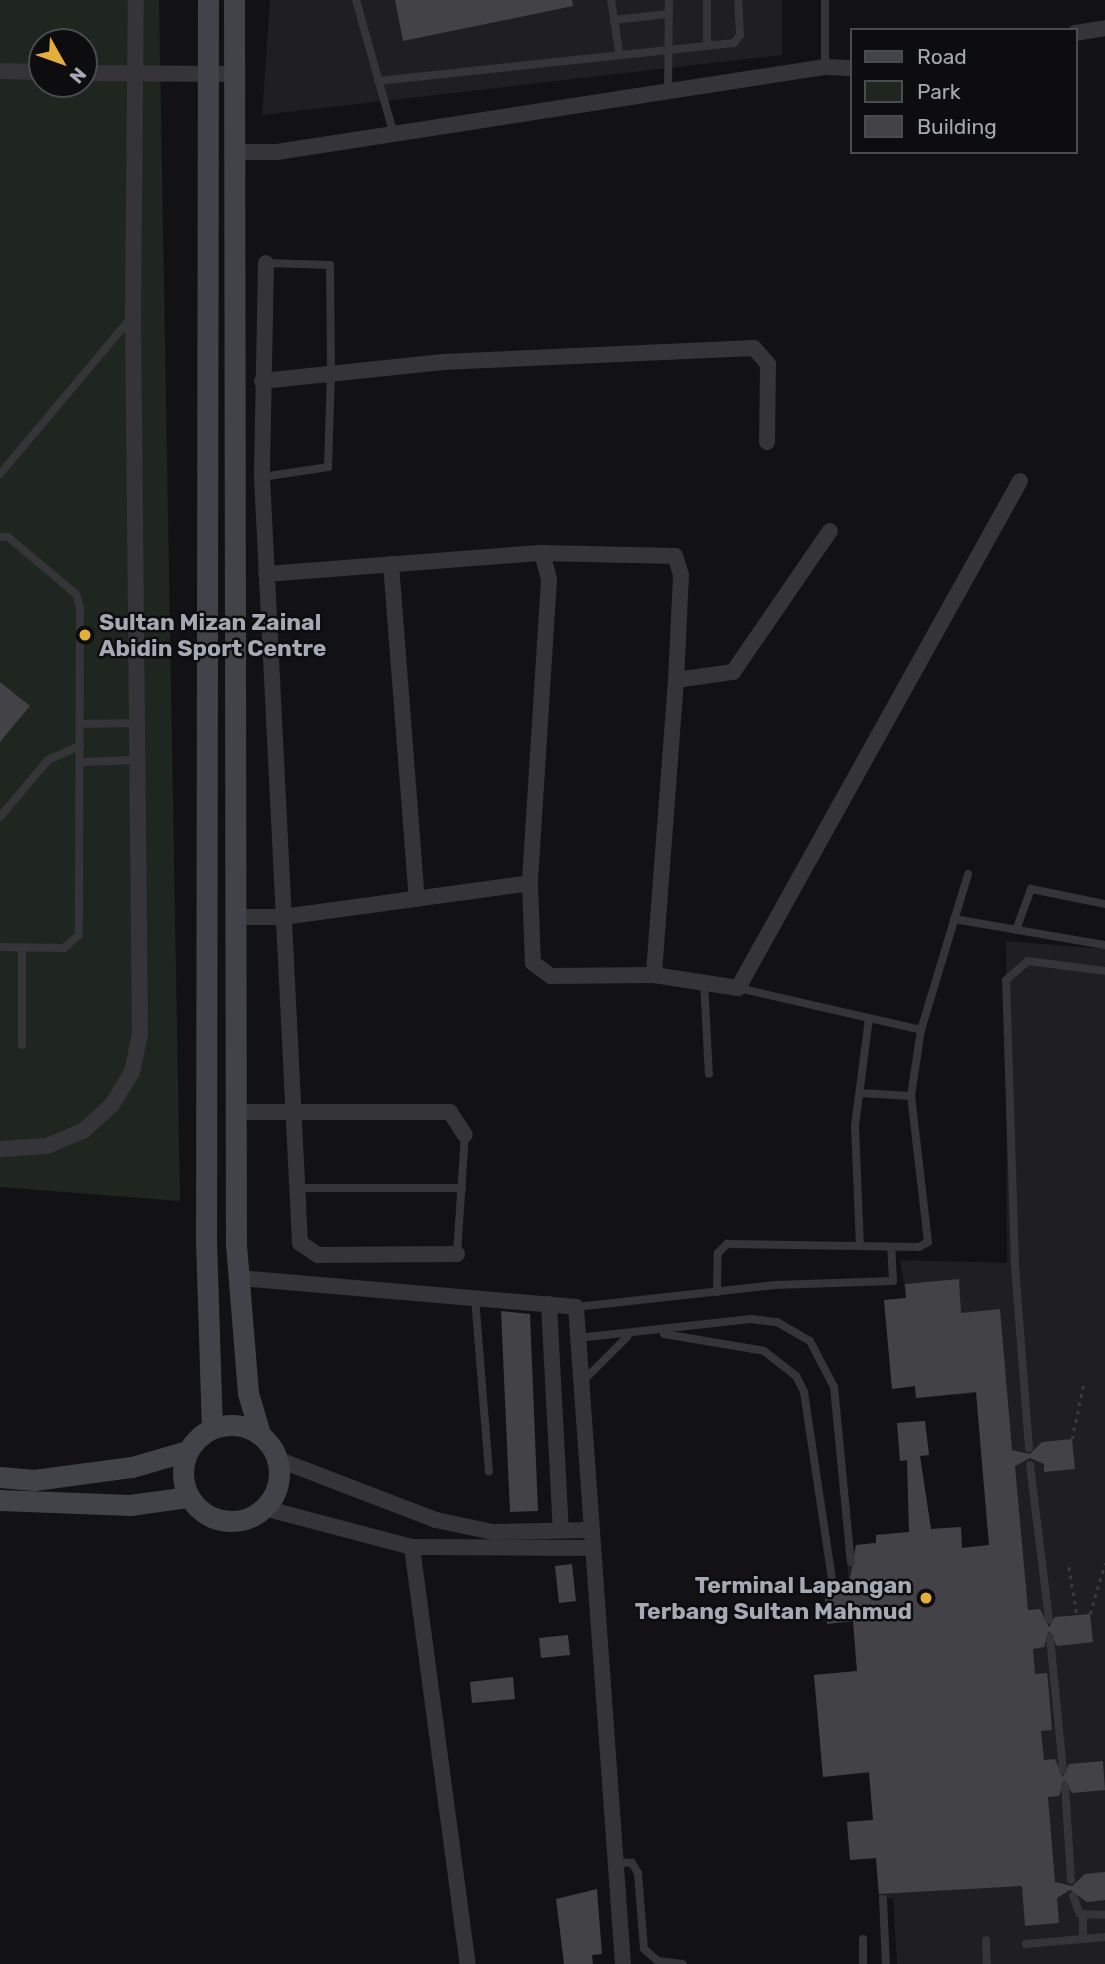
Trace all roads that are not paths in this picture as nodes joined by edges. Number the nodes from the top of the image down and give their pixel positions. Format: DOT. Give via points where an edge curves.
graph roads {
  1 [pos="136,0"];
  2 [pos="208,0"];
  3 [pos="234,0"];
  4 [pos="356,0"];
  5 [pos="611,0"];
  6 [pos="669,0"];
  7 [pos="708,0"];
  8 [pos="738,0"];
  9 [pos="825,0"];
  10 [pos="669,14"];
  11 [pos="614,20"];
  12 [pos="1105,28"];
  13 [pos="1077,33"];
  14 [pos="707,43"];
  15 [pos="669,45"];
  16 [pos="619,51"];
  17 [pos="825,67"];
  18 [pos="850,68"];
  19 [pos="0,71"];
  20 [pos="28,72"];
  21 [pos="98,73"];
  22 [pos="136,74"];
  23 [pos="232,74"];
  24 [pos="198,75"];
  25 [pos="379,80"];
  26 [pos="668,92"];
  27 [pos="393,132"];
  28 [pos="232,152"];
  29 [pos="265,263"];
  30 [pos="132,316"];
  31 [pos="331,374"];
  32 [pos="262,381"];
  33 [pos="767,442"];
  34 [pos="0,474"];
  35 [pos="262,477"];
  36 [pos="1020,481"];
  37 [pos="830,531"];
  38 [pos="0,537"];
  39 [pos="542,552"];
  40 [pos="391,564"];
  41 [pos="266,574"];
  42 [pos="676,680"];
  43 [pos="137,723"];
  44 [pos="80,724"];
  45 [pos="80,746"];
  46 [pos="137,760"];
  47 [pos="80,762"];
  48 [pos="0,817"];
  49 [pos="968,874"];
  50 [pos="530,883"];
  51 [pos="417,899"];
  52 [pos="1105,904"];
  53 [pos="236,917"];
  54 [pos="283,917"];
  55 [pos="954,919"];
  56 [pos="1016,930"];
  57 [pos="1105,945"];
  58 [pos="0,947"];
  59 [pos="22,947"];
  60 [pos="1105,971"];
  61 [pos="654,975"];
  62 [pos="704,983"];
  63 [pos="738,988"];
  64 [pos="869,1018"];
  65 [pos="921,1030"];
  66 [pos="22,1045"];
  67 [pos="709,1074"];
  68 [pos="860,1093"];
  69 [pos="911,1096"];
  70 [pos="293,1111"];
  71 [pos="236,1112"];
  72 [pos="465,1135"];
  73 [pos="0,1149"];
  74 [pos="297,1188"];
  75 [pos="462,1188"];
  76 [pos="860,1247"];
  77 [pos="891,1247"];
  78 [pos="457,1254"];
  79 [pos="318,1255"];
  80 [pos="239,1278"];
  81 [pos="320,1284"];
  82 [pos="775,1285"];
  83 [pos="717,1292"];
  84 [pos="774,1295"];
  85 [pos="475,1298"];
  86 [pos="549,1304"];
  87 [pos="576,1307"];
  88 [pos="651,1333"];
  89 [pos="629,1336"];
  90 [pos="578,1338"];
  91 [pos="581,1384"];
  92 [pos="212,1428"];
  93 [pos="260,1434"];
  94 [pos="1029,1448"];
  95 [pos="187,1451"];
  96 [pos="277,1459"];
  97 [pos="1030,1465"];
  98 [pos="489,1471"];
  99 [pos="0,1477"];
  100 [pos="188,1497"];
  101 [pos="0,1500"];
  102 [pos="264,1508"];
  103 [pos="561,1530"];
  104 [pos="592,1530"];
  105 [pos="412,1547"];
  106 [pos="593,1548"];
  107 [pos="851,1562"];
  108 [pos="833,1586"];
  109 [pos="1049,1620"];
  110 [pos="1050,1637"];
  111 [pos="1063,1770"];
  112 [pos="1065,1786"];
  113 [pos="615,1862"];
  114 [pos="1071,1880"];
  115 [pos="1073,1896"];
  116 [pos="883,1899"];
  117 [pos="1105,1915"];
  118 [pos="1083,1916"];
  119 [pos="1105,1937"];
  120 [pos="863,1939"];
  121 [pos="1083,1939"];
  122 [pos="986,1940"];
  123 [pos="1026,1944"];
  124 [pos="468,1964"];
  125 [pos="623,1964"];
  126 [pos="683,1964"];
  127 [pos="863,1964"];
  128 [pos="886,1964"];
  129 [pos="987,1964"];
  1 -- 22 [label="street"];
  2 -- 24 [label="main road"];
  3 -- 23 [label="main road"];
  4 -- 25 [label="lane"];
  5 -- 11 [label="lane"];
  6 -- 10 [label="lane"];
  7 -- 14 [label="lane"];
  8 -- 14 [label="lane" via="737,40"];
  9 -- 17 [label="lane"];
  10 -- 11 [label="lane"];
  10 -- 15 [label="lane"];
  11 -- 16 [label="lane"];
  12 -- 13 [label="street"];
  14 -- 15 [label="lane"];
  15 -- 16 [label="lane"];
  15 -- 26 [label="lane"];
  16 -- 25 [label="lane"];
  17 -- 18 [label="street"];
  17 -- 26 [label="street"];
  19 -- 20 [label="street"];
  21 -- 22 [label="street"];
  22 -- 24 [label="street"];
  22 -- 30 [label="street"];
  23 -- 24 [label="street"];
  23 -- 28 [label="main road"];
  24 -- 92 [label="main road" via="206,1240"];
  25 -- 27 [label="lane"];
  26 -- 27 [label="street"];
  27 -- 28 [label="street" via="277,152"];
  28 -- 53 [label="main road"];
  29 -- 31 [label="lane" via="330,265"];
  29 -- 32 [label="street"];
  30 -- 34 [label="lane"];
  30 -- 43 [label="street"];
  31 -- 32 [label="street"];
  31 -- 33 [label="street" via="443,362 754,348 768,364"];
  31 -- 35 [label="lane" via="328,467"];
  32 -- 35 [label="street"];
  35 -- 41 [label="street"];
  36 -- 63 [label="street"];
  37 -- 42 [label="street" via="733,672"];
  38 -- 44 [label="lane" via="8,537 79,600"];
  39 -- 40 [label="street"];
  39 -- 42 [label="street" via="675,556 681,575"];
  39 -- 50 [label="street" via="549,579"];
  40 -- 41 [label="street"];
  40 -- 51 [label="street"];
  41 -- 54 [label="street"];
  42 -- 61 [label="street"];
  43 -- 44 [label="lane"];
  43 -- 46 [label="street"];
  44 -- 45 [label="lane"];
  45 -- 47 [label="lane"];
  45 -- 48 [label="lane" via="48,760"];
  46 -- 47 [label="lane"];
  46 -- 73 [label="street" via="140,1033 132,1072 112,1105 83,1131 47,1146"];
  47 -- 59 [label="lane" via="79,935 64,948"];
  49 -- 55 [label="lane"];
  50 -- 51 [label="street"];
  50 -- 61 [label="street" via="529,948 542,972"];
  51 -- 54 [label="street"];
  52 -- 56 [label="lane" via="1031,889"];
  53 -- 54 [label="street"];
  53 -- 71 [label="main road"];
  54 -- 70 [label="street"];
  55 -- 56 [label="lane"];
  55 -- 65 [label="lane"];
  56 -- 57 [label="lane"];
  58 -- 59 [label="lane"];
  59 -- 66 [label="lane"];
  60 -- 94 [label="lane" via="1028,961 1006,980 1014,1264"];
  61 -- 62 [label="street"];
  62 -- 63 [label="street"];
  62 -- 67 [label="lane"];
  63 -- 64 [label="lane"];
  64 -- 65 [label="lane"];
  64 -- 68 [label="lane"];
  65 -- 69 [label="lane"];
  68 -- 69 [label="lane"];
  68 -- 76 [label="lane"];
  69 -- 77 [label="lane" via="928,1242"];
  70 -- 71 [label="street"];
  70 -- 72 [label="street" via="450,1112"];
  70 -- 74 [label="street"];
  71 -- 80 [label="main road"];
  72 -- 75 [label="lane"];
  74 -- 75 [label="lane"];
  74 -- 79 [label="street" via="300,1243"];
  75 -- 78 [label="lane"];
  76 -- 77 [label="lane"];
  76 -- 83 [label="lane" via="727,1244 718,1253"];
  77 -- 82 [label="lane" via="893,1281"];
  78 -- 79 [label="street"];
  79 -- 81 [label="street"];
  80 -- 81 [label="street"];
  80 -- 93 [label="main road" via="247,1393"];
  81 -- 85 [label="street"];
  82 -- 83 [label="lane"];
  82 -- 84 [label="lane"];
  83 -- 87 [label="lane"];
  85 -- 86 [label="street"];
  85 -- 98 [label="lane"];
  86 -- 87 [label="street"];
  86 -- 103 [label="street"];
  87 -- 90 [label="street"];
  88 -- 89 [label="lane"];
  88 -- 107 [label="lane" via="738,1321 789,1327 826,1362"];
  88 -- 108 [label="lane" via="725,1340 764,1351 796,1376 804,1392"];
  89 -- 90 [label="lane"];
  89 -- 91 [label="lane" via="612,1346"];
  90 -- 91 [label="street"];
  91 -- 104 [label="street"];
  92 -- 93 [label="main road" via="239,1426"];
  92 -- 95 [label="main road"];
  93 -- 96 [label="main road"];
  95 -- 99 [label="main road" via="132,1467 34,1480"];
  95 -- 100 [label="main road" via="182,1467"];
  96 -- 102 [label="main road" via="279,1478"];
  96 -- 103 [label="street" via="436,1520 493,1532"];
  97 -- 109 [label="lane"];
  100 -- 101 [label="main road" via="130,1505"];
  100 -- 102 [label="main road" via="223,1522"];
  102 -- 105 [label="street"];
  103 -- 104 [label="street"];
  104 -- 106 [label="street"];
  105 -- 106 [label="street"];
  105 -- 124 [label="street"];
  106 -- 113 [label="street"];
  110 -- 111 [label="lane"];
  112 -- 114 [label="lane"];
  113 -- 125 [label="street"];
  113 -- 126 [label="lane" via="632,1863 638,1873 644,1949 658,1961"];
  115 -- 118 [label="lane"];
  116 -- 128 [label="lane"];
  117 -- 118 [label="lane"];
  118 -- 121 [label="lane"];
  119 -- 121 [label="lane"];
  120 -- 127 [label="lane"];
  121 -- 123 [label="lane"];
  122 -- 129 [label="lane"];
}
